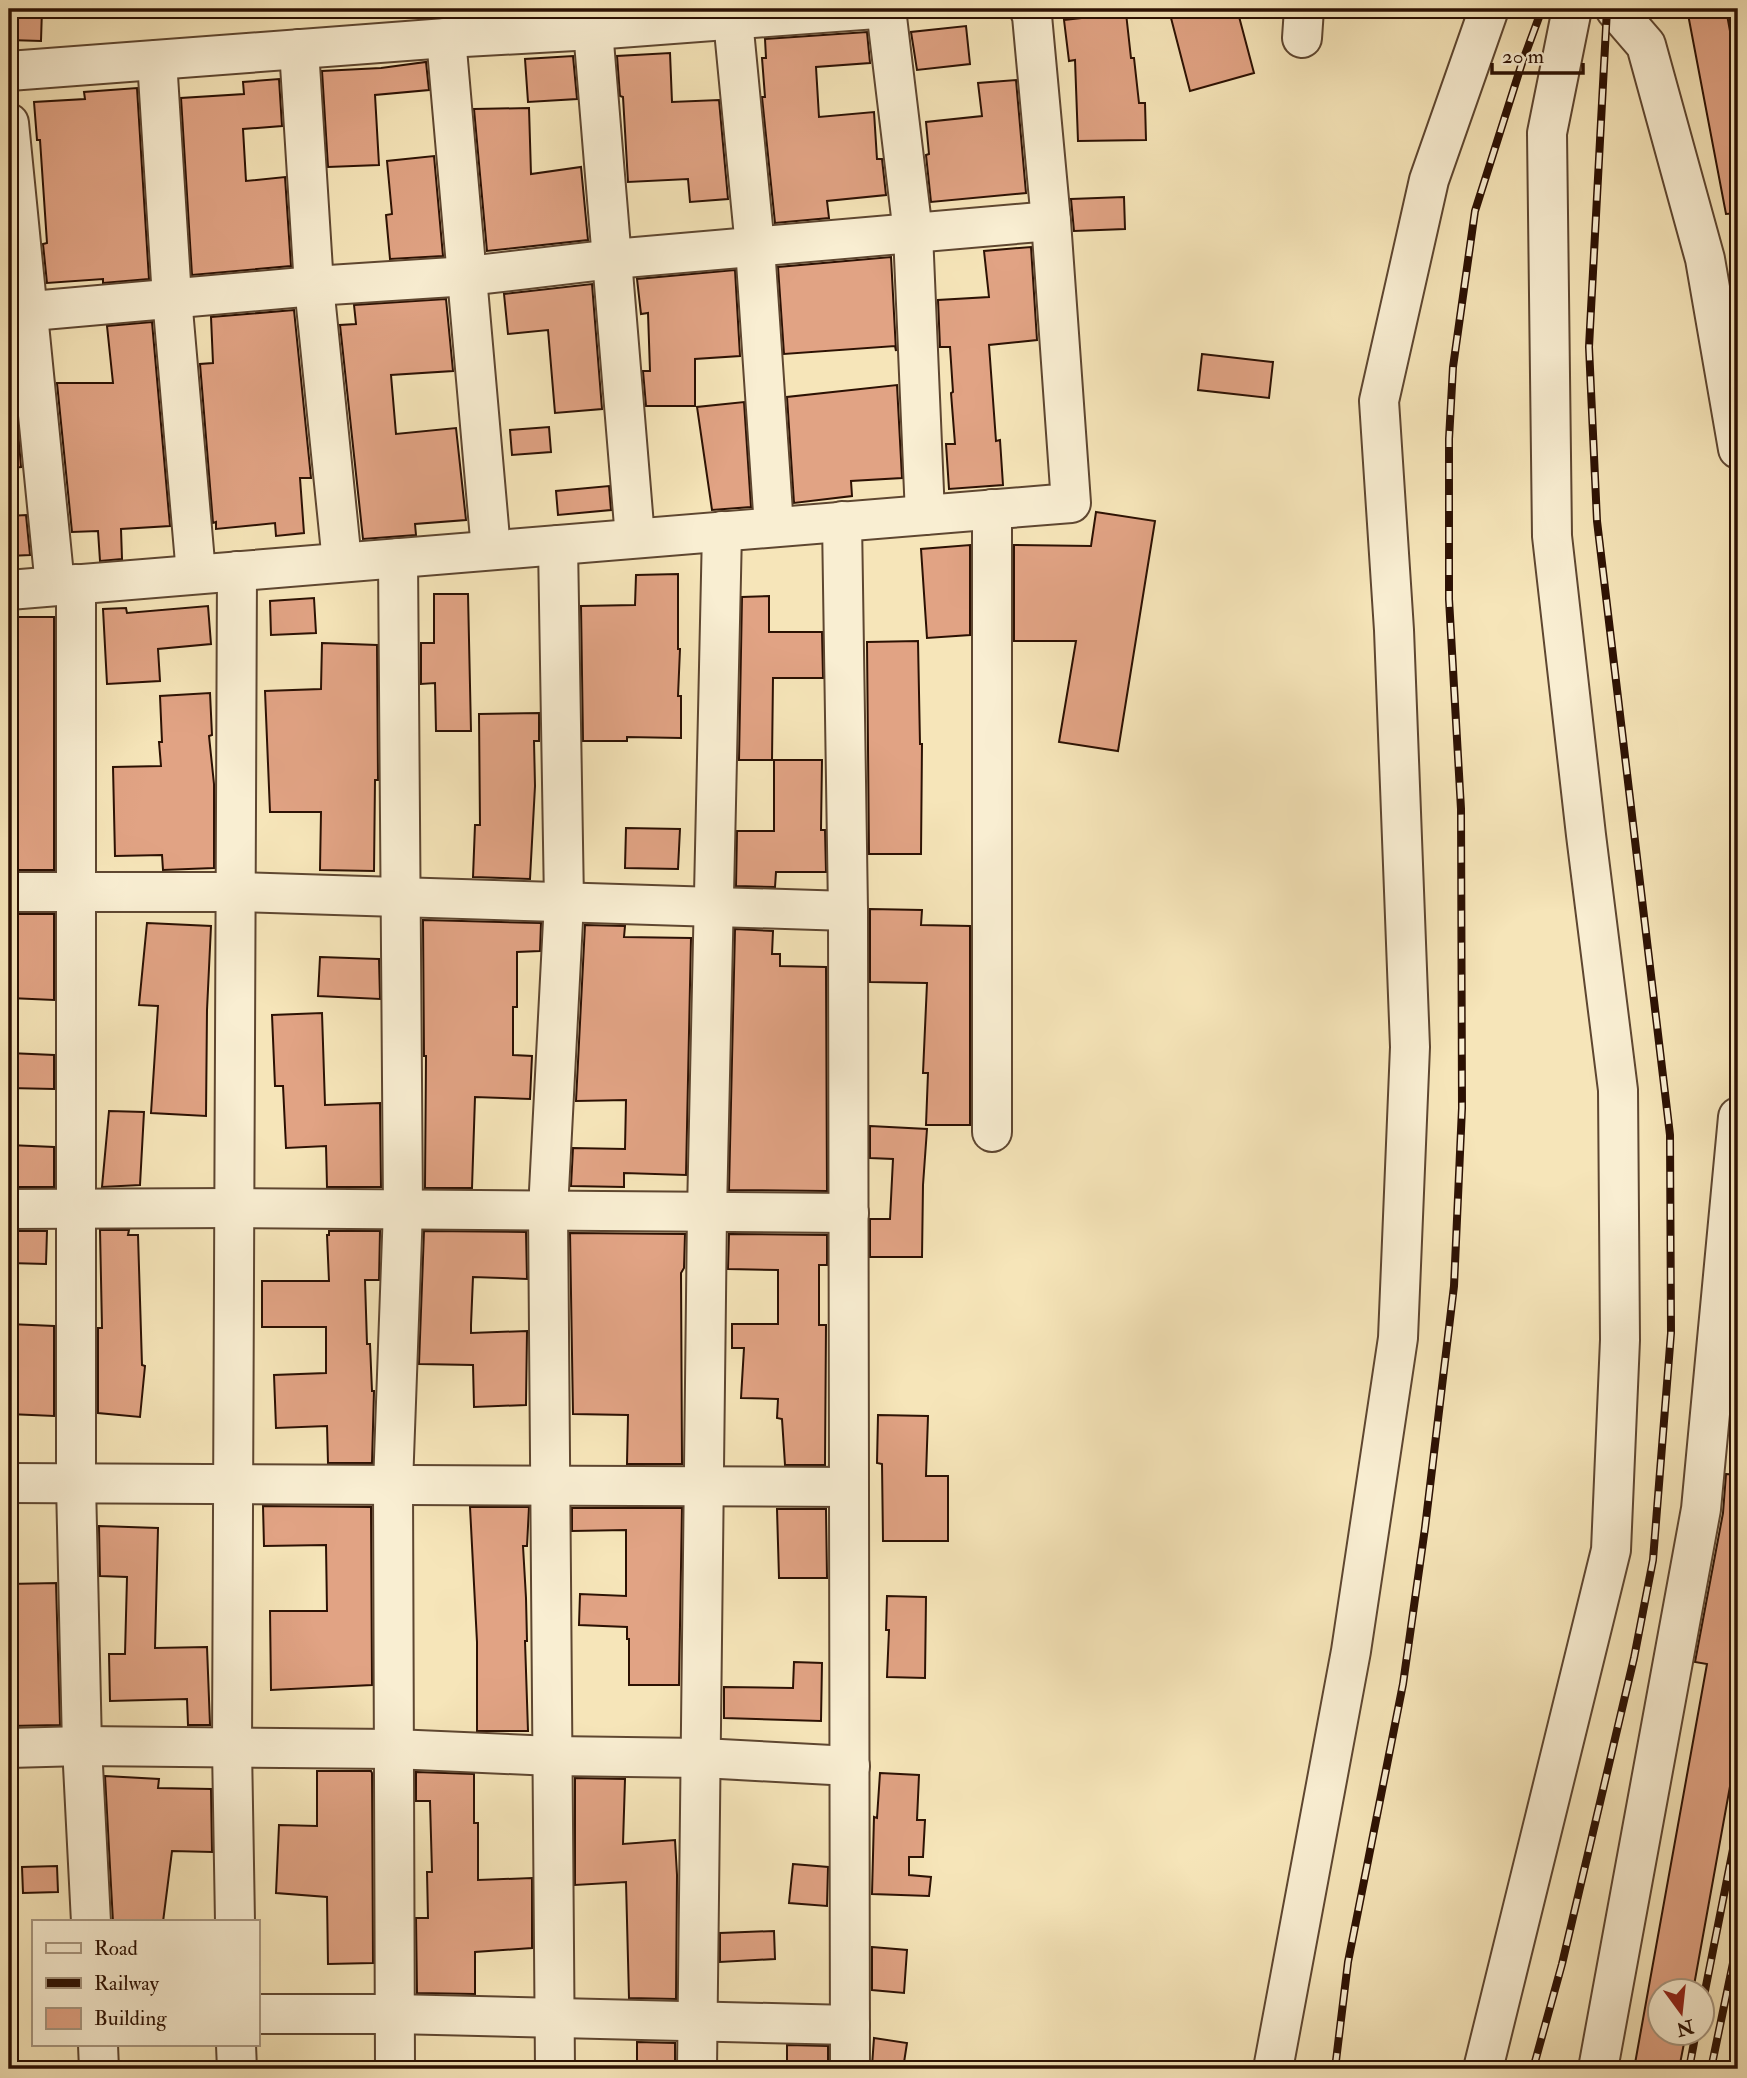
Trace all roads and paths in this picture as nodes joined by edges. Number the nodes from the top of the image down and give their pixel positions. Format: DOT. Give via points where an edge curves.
graph roads {
  1 [pos="876,9"];
  2 [pos="886,9"];
  3 [pos="1029,9"];
  4 [pos="1489,9"];
  5 [pos="1572,9"];
  6 [pos="1615,9"];
  7 [pos="641,18"];
  8 [pos="733,20"];
  9 [pos="593,30"];
  10 [pos="446,38"];
  11 [pos="299,49"];
  12 [pos="157,60"];
  13 [pos="9,71"];
  14 [pos="9,123"];
  15 [pos="1051,221"];
  16 [pos="913,233"];
  17 [pos="755,247"];
  18 [pos="613,259"];
  19 [pos="468,276"];
  20 [pos="314,286"];
  21 [pos="172,298"];
  22 [pos="18,312"];
  23 [pos="1733,389"];
  24 [pos="1738,449"];
  25 [pos="992,509"];
  26 [pos="925,514"];
  27 [pos="842,521"];
  28 [pos="774,527"];
  29 [pos="722,531"];
  30 [pos="635,538"];
  31 [pos="558,545"];
  32 [pos="491,550"];
  33 [pos="398,558"];
  34 [pos="342,562"];
  35 [pos="237,571"];
  36 [pos="196,575"];
  37 [pos="65,585"];
  38 [pos="9,590"];
  39 [pos="9,892"];
  40 [pos="237,892"];
  41 [pos="77,894"];
  42 [pos="400,897"];
  43 [pos="564,902"];
  44 [pos="715,906"];
  45 [pos="848,911"];
  46 [pos="1738,1116"];
  47 [pos="992,1132"];
  48 [pos="77,1208"];
  49 [pos="235,1208"];
  50 [pos="9,1209"];
  51 [pos="404,1209"];
  52 [pos="548,1210"];
  53 [pos="707,1212"];
  54 [pos="849,1213"];
  55 [pos="9,1483"];
  56 [pos="76,1484"];
  57 [pos="234,1485"];
  58 [pos="393,1485"];
  59 [pos="548,1485"];
  60 [pos="705,1486"];
  61 [pos="848,1487"];
  62 [pos="82,1746"];
  63 [pos="9,1748"];
  64 [pos="232,1748"];
  65 [pos="394,1749"];
  66 [pos="552,1756"];
  67 [pos="702,1758"];
  68 [pos="850,1766"];
  69 [pos="91,1920"];
  70 [pos="235,1920"];
  71 [pos="259,2014"];
  72 [pos="394,2014"];
  73 [pos="556,2018"];
  74 [pos="698,2021"];
  75 [pos="850,2025"];
  76 [pos="98,2046"];
  77 [pos="236,2046"];
  78 [pos="99,2069"];
  79 [pos="237,2069"];
  80 [pos="395,2069"];
  81 [pos="555,2069"];
  82 [pos="697,2069"];
  83 [pos="850,2069"];
  84 [pos="1273,2069"];
  85 [pos="1483,2069"];
  86 [pos="1598,2069"];
  1 -- 8 [label="street"];
  2 -- 16 [label="street"];
  3 -- 15 [label="street"];
  4 -- 84 [label="street" via="1429,180 1379,401 1394,630 1410,1047 1398,1338 1351,1651"];
  5 -- 85 [label="street" via="1547,133 1552,536 1618,1090 1620,1353 1611,1550"];
  6 -- 23 [label="street" via="1646,45 1705,259"];
  7 -- 8 [label="street"];
  7 -- 9 [label="street"];
  8 -- 17 [label="street"];
  9 -- 10 [label="street"];
  9 -- 18 [label="street"];
  10 -- 11 [label="street"];
  10 -- 19 [label="street"];
  11 -- 12 [label="street"];
  11 -- 20 [label="street"];
  12 -- 13 [label="street"];
  12 -- 21 [label="street"];
  14 -- 22 [label="street"];
  15 -- 16 [label="street"];
  15 -- 25 [label="street" via="1071,503"];
  16 -- 17 [label="street"];
  16 -- 26 [label="street"];
  17 -- 18 [label="street"];
  17 -- 28 [label="street"];
  18 -- 19 [label="street"];
  18 -- 30 [label="street"];
  19 -- 20 [label="street"];
  19 -- 32 [label="street"];
  20 -- 21 [label="street"];
  20 -- 34 [label="street"];
  21 -- 22 [label="street"];
  21 -- 36 [label="street"];
  22 -- 37 [label="street"];
  23 -- 24 [label="street"];
  25 -- 26 [label="street"];
  25 -- 47 [label="street"];
  26 -- 27 [label="street"];
  27 -- 28 [label="street"];
  27 -- 45 [label="street"];
  28 -- 29 [label="street"];
  29 -- 30 [label="street"];
  29 -- 44 [label="street"];
  30 -- 31 [label="street"];
  31 -- 32 [label="street"];
  31 -- 43 [label="street"];
  32 -- 33 [label="street"];
  33 -- 34 [label="street"];
  33 -- 42 [label="street"];
  34 -- 35 [label="street"];
  35 -- 36 [label="street"];
  35 -- 40 [label="street"];
  36 -- 37 [label="street"];
  37 -- 38 [label="street"];
  37 -- 41 [label="street"];
  39 -- 41 [label="street"];
  40 -- 41 [label="street"];
  40 -- 42 [label="street"];
  40 -- 49 [label="street"];
  41 -- 48 [label="street"];
  42 -- 43 [label="street"];
  42 -- 51 [label="street"];
  43 -- 44 [label="street"];
  43 -- 52 [label="street"];
  44 -- 45 [label="street"];
  44 -- 53 [label="street"];
  45 -- 54 [label="street"];
  46 -- 86 [label="street" via="1701,1509"];
  48 -- 49 [label="street"];
  48 -- 50 [label="street"];
  48 -- 56 [label="street"];
  49 -- 51 [label="street"];
  49 -- 57 [label="street"];
  51 -- 52 [label="street"];
  51 -- 58 [label="street"];
  52 -- 53 [label="street"];
  52 -- 59 [label="street"];
  53 -- 54 [label="street"];
  53 -- 60 [label="street"];
  54 -- 61 [label="street"];
  55 -- 56 [label="street"];
  56 -- 57 [label="street"];
  56 -- 62 [label="street"];
  57 -- 58 [label="street"];
  57 -- 64 [label="street"];
  58 -- 59 [label="street"];
  58 -- 65 [label="street"];
  59 -- 60 [label="street"];
  59 -- 66 [label="street"];
  60 -- 61 [label="street"];
  60 -- 67 [label="street"];
  61 -- 68 [label="street"];
  62 -- 63 [label="street"];
  62 -- 64 [label="street"];
  62 -- 69 [label="street"];
  64 -- 65 [label="street"];
  64 -- 70 [label="street"];
  65 -- 66 [label="street"];
  65 -- 72 [label="street"];
  66 -- 67 [label="street"];
  66 -- 73 [label="street"];
  67 -- 68 [label="street"];
  67 -- 74 [label="street"];
  68 -- 75 [label="street"];
  71 -- 72 [label="street"];
  72 -- 73 [label="street"];
  72 -- 80 [label="street"];
  73 -- 74 [label="street"];
  73 -- 81 [label="street"];
  74 -- 75 [label="street"];
  74 -- 82 [label="street"];
  75 -- 83 [label="street"];
  76 -- 78 [label="street"];
  77 -- 79 [label="street"];
}
